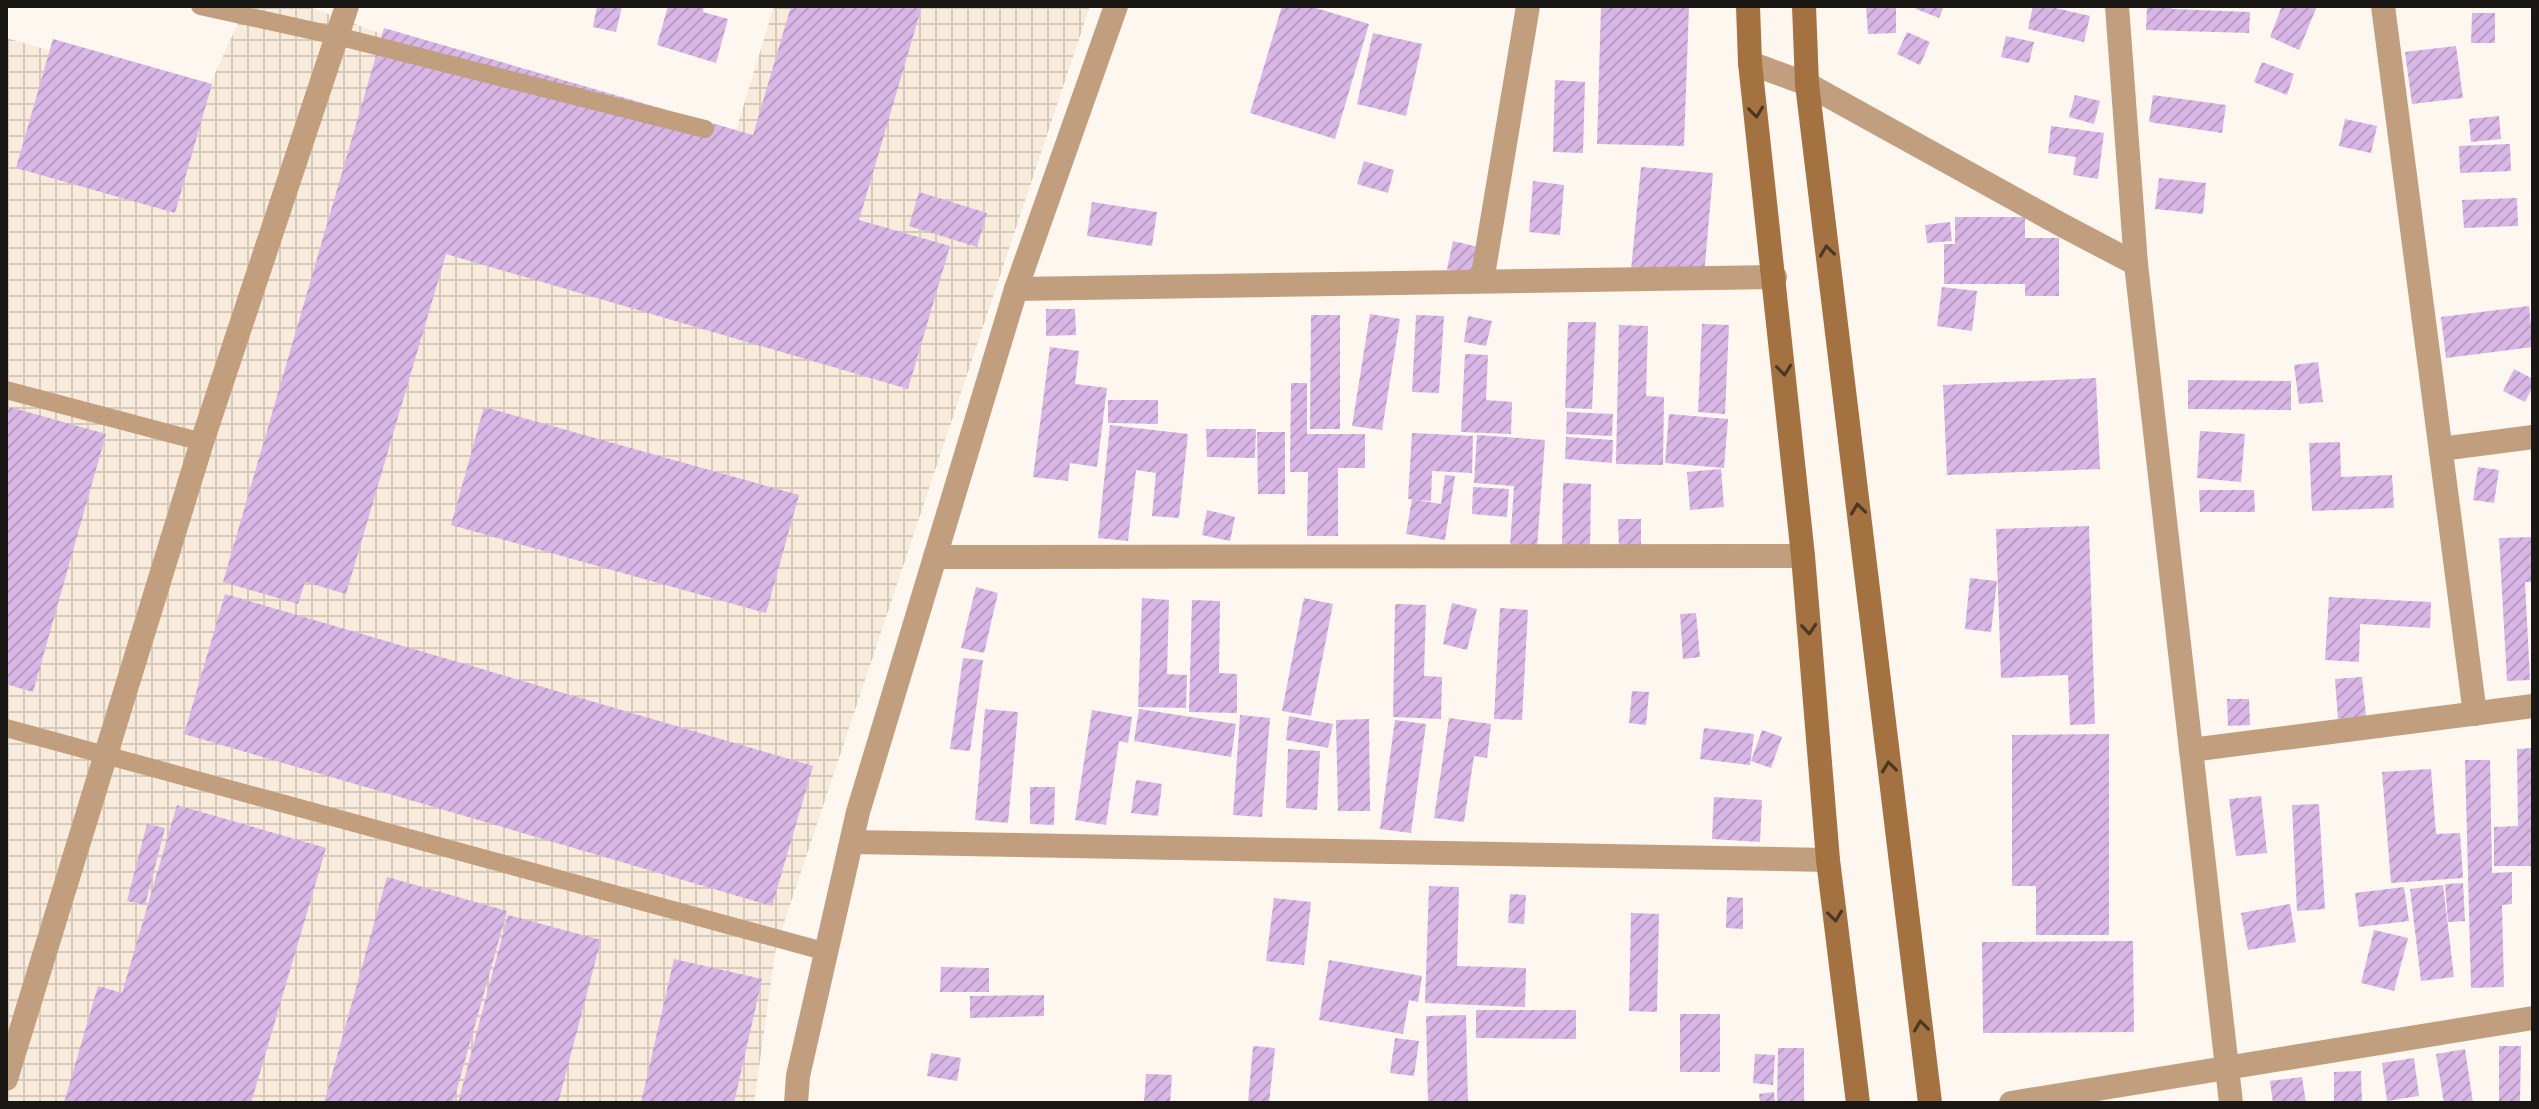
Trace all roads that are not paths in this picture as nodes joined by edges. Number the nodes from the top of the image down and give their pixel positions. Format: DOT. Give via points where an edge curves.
graph roads {
  1 [pos="200,6"];
  2 [pos="347,6"];
  3 [pos="1116,6"];
  4 [pos="1528,6"];
  5 [pos="1748,6"];
  6 [pos="1804,6"];
  7 [pos="2117,6"];
  8 [pos="2383,6"];
  9 [pos="337,36"];
  10 [pos="1750,63"];
  11 [pos="1807,84"];
  12 [pos="705,129"];
  13 [pos="2136,264"];
  14 [pos="1775,277"];
  15 [pos="1482,281"];
  16 [pos="1016,289"];
  17 [pos="6,390"];
  18 [pos="2533,437"];
  19 [pos="202,442"];
  20 [pos="2441,449"];
  21 [pos="1803,556"];
  22 [pos="935,557"];
  23 [pos="2533,706"];
  24 [pos="2475,714"];
  25 [pos="6,728"];
  26 [pos="2191,750"];
  27 [pos="105,756"];
  28 [pos="852,842"];
  29 [pos="1828,860"];
  30 [pos="827,952"];
  31 [pos="2533,1018"];
  32 [pos="2226,1070"];
  33 [pos="6,1079"];
  34 [pos="796,1103"];
  35 [pos="1858,1103"];
  36 [pos="1930,1103"];
  37 [pos="2011,1103"];
  38 [pos="2231,1103"];
  1 -- 9 [label="lane"];
  2 -- 9 [label="street"];
  3 -- 16 [label="street"];
  4 -- 15 [label="street"];
  5 -- 10 [label="street"];
  6 -- 11 [label="street"];
  7 -- 13 [label="street"];
  8 -- 20 [label="street"];
  9 -- 12 [label="lane"];
  9 -- 19 [label="street"];
  10 -- 11 [label="street"];
  10 -- 14 [label="street, one-way"];
  11 -- 13 [label="street"];
  36 -- 11 [label="street, one-way"];
  13 -- 26 [label="street"];
  14 -- 15 [label="street"];
  14 -- 21 [label="street, one-way"];
  15 -- 16 [label="street"];
  16 -- 22 [label="street"];
  17 -- 19 [label="lane"];
  18 -- 20 [label="street"];
  19 -- 27 [label="street"];
  20 -- 24 [label="street"];
  21 -- 22 [label="street"];
  21 -- 29 [label="street, one-way"];
  22 -- 28 [label="street"];
  23 -- 24 [label="street"];
  24 -- 26 [label="street"];
  25 -- 27 [label="lane"];
  26 -- 32 [label="street"];
  27 -- 30 [label="lane"];
  27 -- 33 [label="street"];
  28 -- 29 [label="street"];
  28 -- 30 [label="street"];
  29 -- 35 [label="street, one-way"];
  30 -- 34 [label="street"];
  31 -- 32 [label="street"];
  32 -- 37 [label="street"];
  32 -- 38 [label="street"];
}
